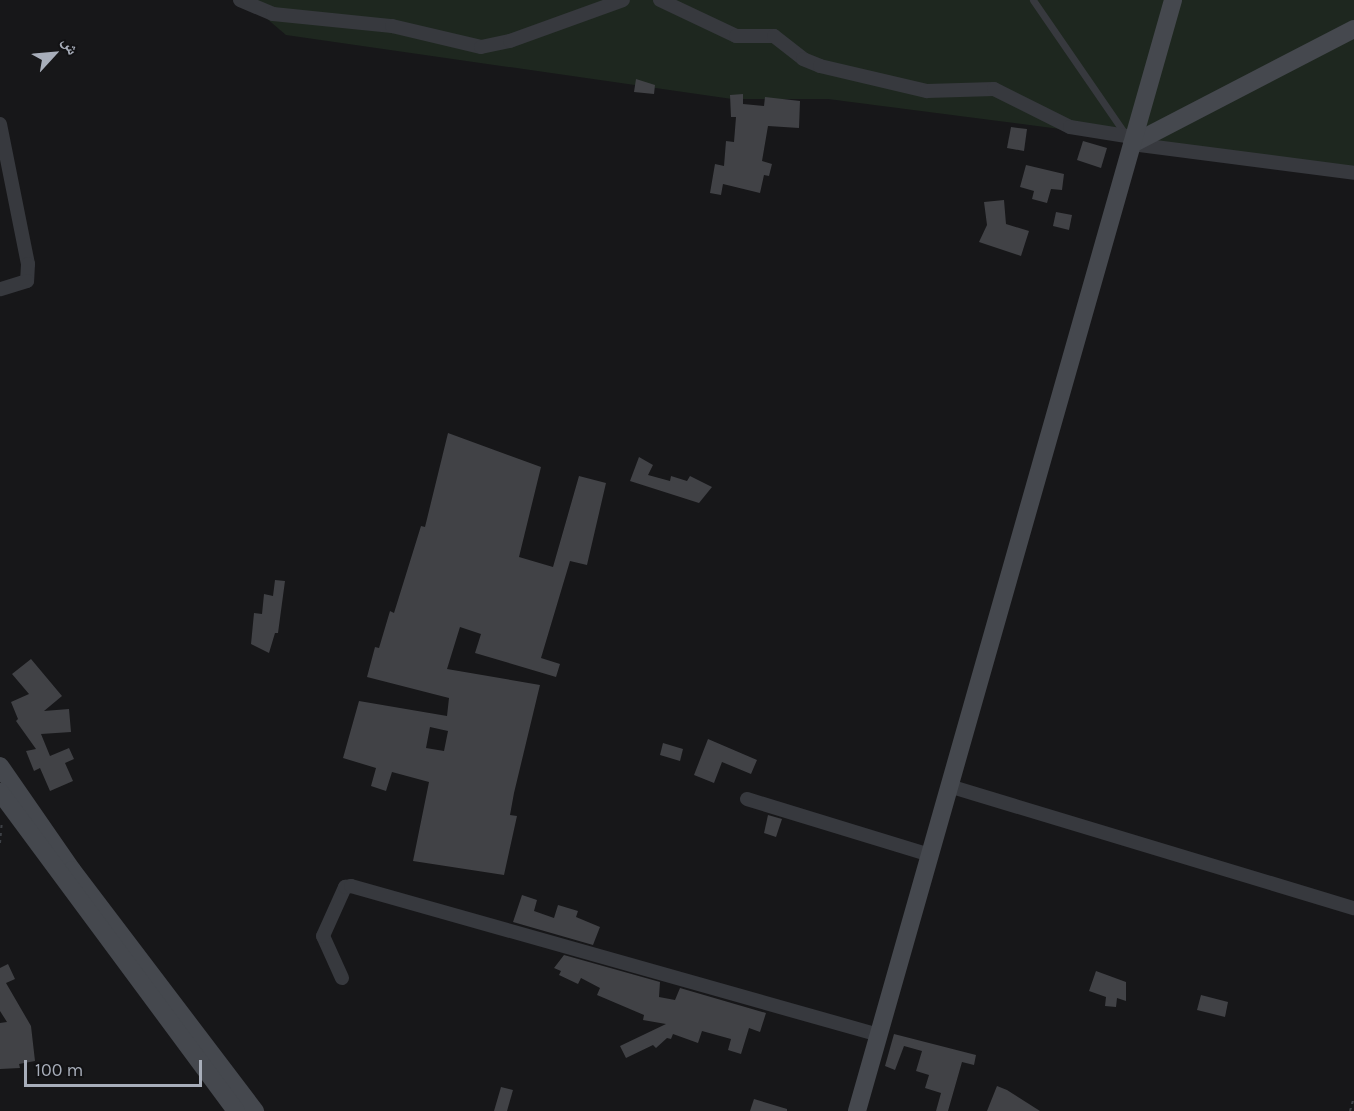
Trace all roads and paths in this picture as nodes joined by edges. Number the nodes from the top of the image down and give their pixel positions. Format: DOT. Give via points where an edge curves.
graph roads {
  1 [pos="240,0"];
  2 [pos="623,0"];
  3 [pos="660,0"];
  4 [pos="1034,0"];
  5 [pos="1173,0"];
  6 [pos="1354,29"];
  7 [pos="0,124"];
  8 [pos="1129,140"];
  9 [pos="1354,173"];
  10 [pos="0,289"];
  11 [pos="0,766"];
  12 [pos="949,786"];
  13 [pos="0,792"];
  14 [pos="747,799"];
  15 [pos="2,816"];
  16 [pos="0,843"];
  17 [pos="930,855"];
  18 [pos="1354,908"];
  19 [pos="342,978"];
  20 [pos="879,1035"];
  21 [pos="1354,1097"];
  22 [pos="236,1111"];
  23 [pos="255,1111"];
  24 [pos="857,1111"];
  25 [pos="1350,1111"];
  1 -- 2 [label="street" via="273,14 392,26 481,47 510,41"];
  3 -- 8 [label="street" via="736,36 774,36 814,64 927,92 994,89 1070,127"];
  4 -- 8 [label="lane"];
  5 -- 8 [label="main road"];
  6 -- 8 [label="main road"];
  7 -- 10 [label="street" via="28,264 27,281"];
  8 -- 9 [label="street"];
  8 -- 12 [label="main road"];
  11 -- 23 [label="main road" via="72,870"];
  12 -- 17 [label="main road"];
  12 -- 18 [label="street"];
  13 -- 22 [label="main road"];
  14 -- 17 [label="street" via="877,842"];
  15 -- 16 [label="path"];
  17 -- 20 [label="main road"];
  19 -- 20 [label="street" via="323,936 345,887 351,886"];
  20 -- 24 [label="main road"];
  21 -- 25 [label="path"];
}
